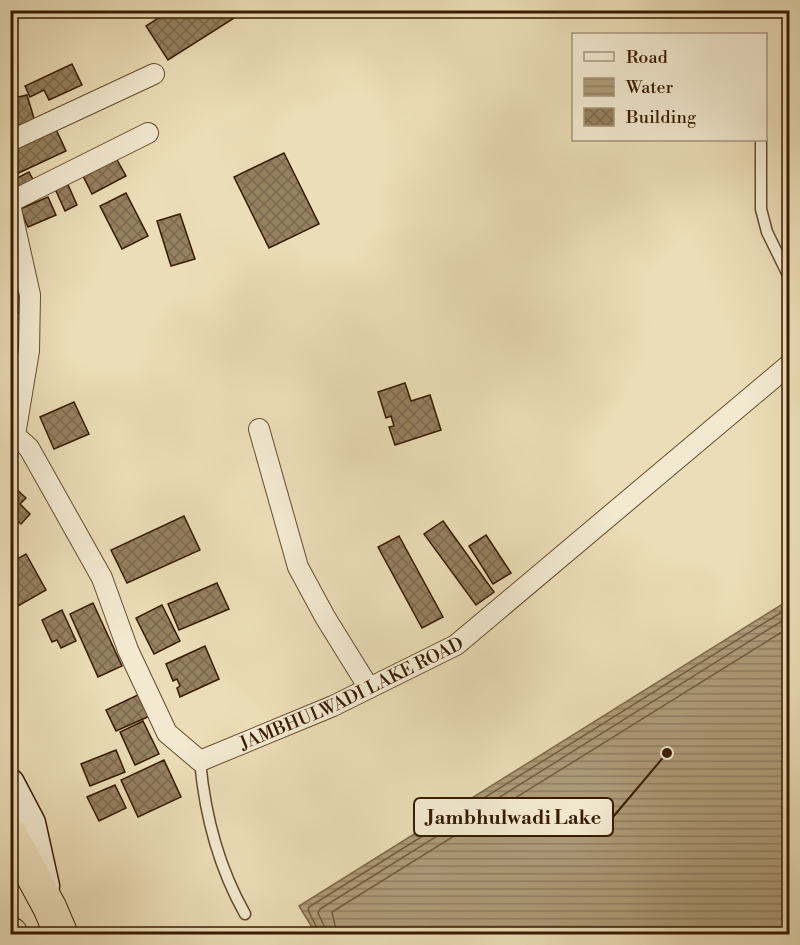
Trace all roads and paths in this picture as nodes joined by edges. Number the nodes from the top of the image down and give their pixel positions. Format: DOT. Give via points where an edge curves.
graph roads {
  1 [pos="154,74"];
  2 [pos="148,133"];
  3 [pos="10,141"];
  4 [pos="761,141"];
  5 [pos="10,203"];
  6 [pos="789,279"];
  7 [pos="789,364"];
  8 [pos="259,429"];
  9 [pos="13,433"];
  10 [pos="369,688"];
  11 [pos="200,761"];
  12 [pos="10,783"];
  13 [pos="10,834"];
  14 [pos="245,914"];
  15 [pos="55,922"];
  1 -- 3 [label="street"];
  2 -- 5 [label="street"];
  4 -- 6 [label="lane" via="761,208 767,232"];
  5 -- 9 [label="street" via="30,295 28,351"];
  7 -- 10 [label="street, JAMBHULWADI LAKE ROAD" via="456,645"];
  8 -- 10 [label="street" via="298,567"];
  9 -- 11 [label="street" via="29,448 102,578 167,733"];
  10 -- 11 [label="street, JAMBHULWADI LAKE ROAD"];
  11 -- 14 [label="lane" via="203,796 218,858"];
  12 -- 15 [label="street" via="31,823"];
  13 -- 15 [label="highway"];
}
